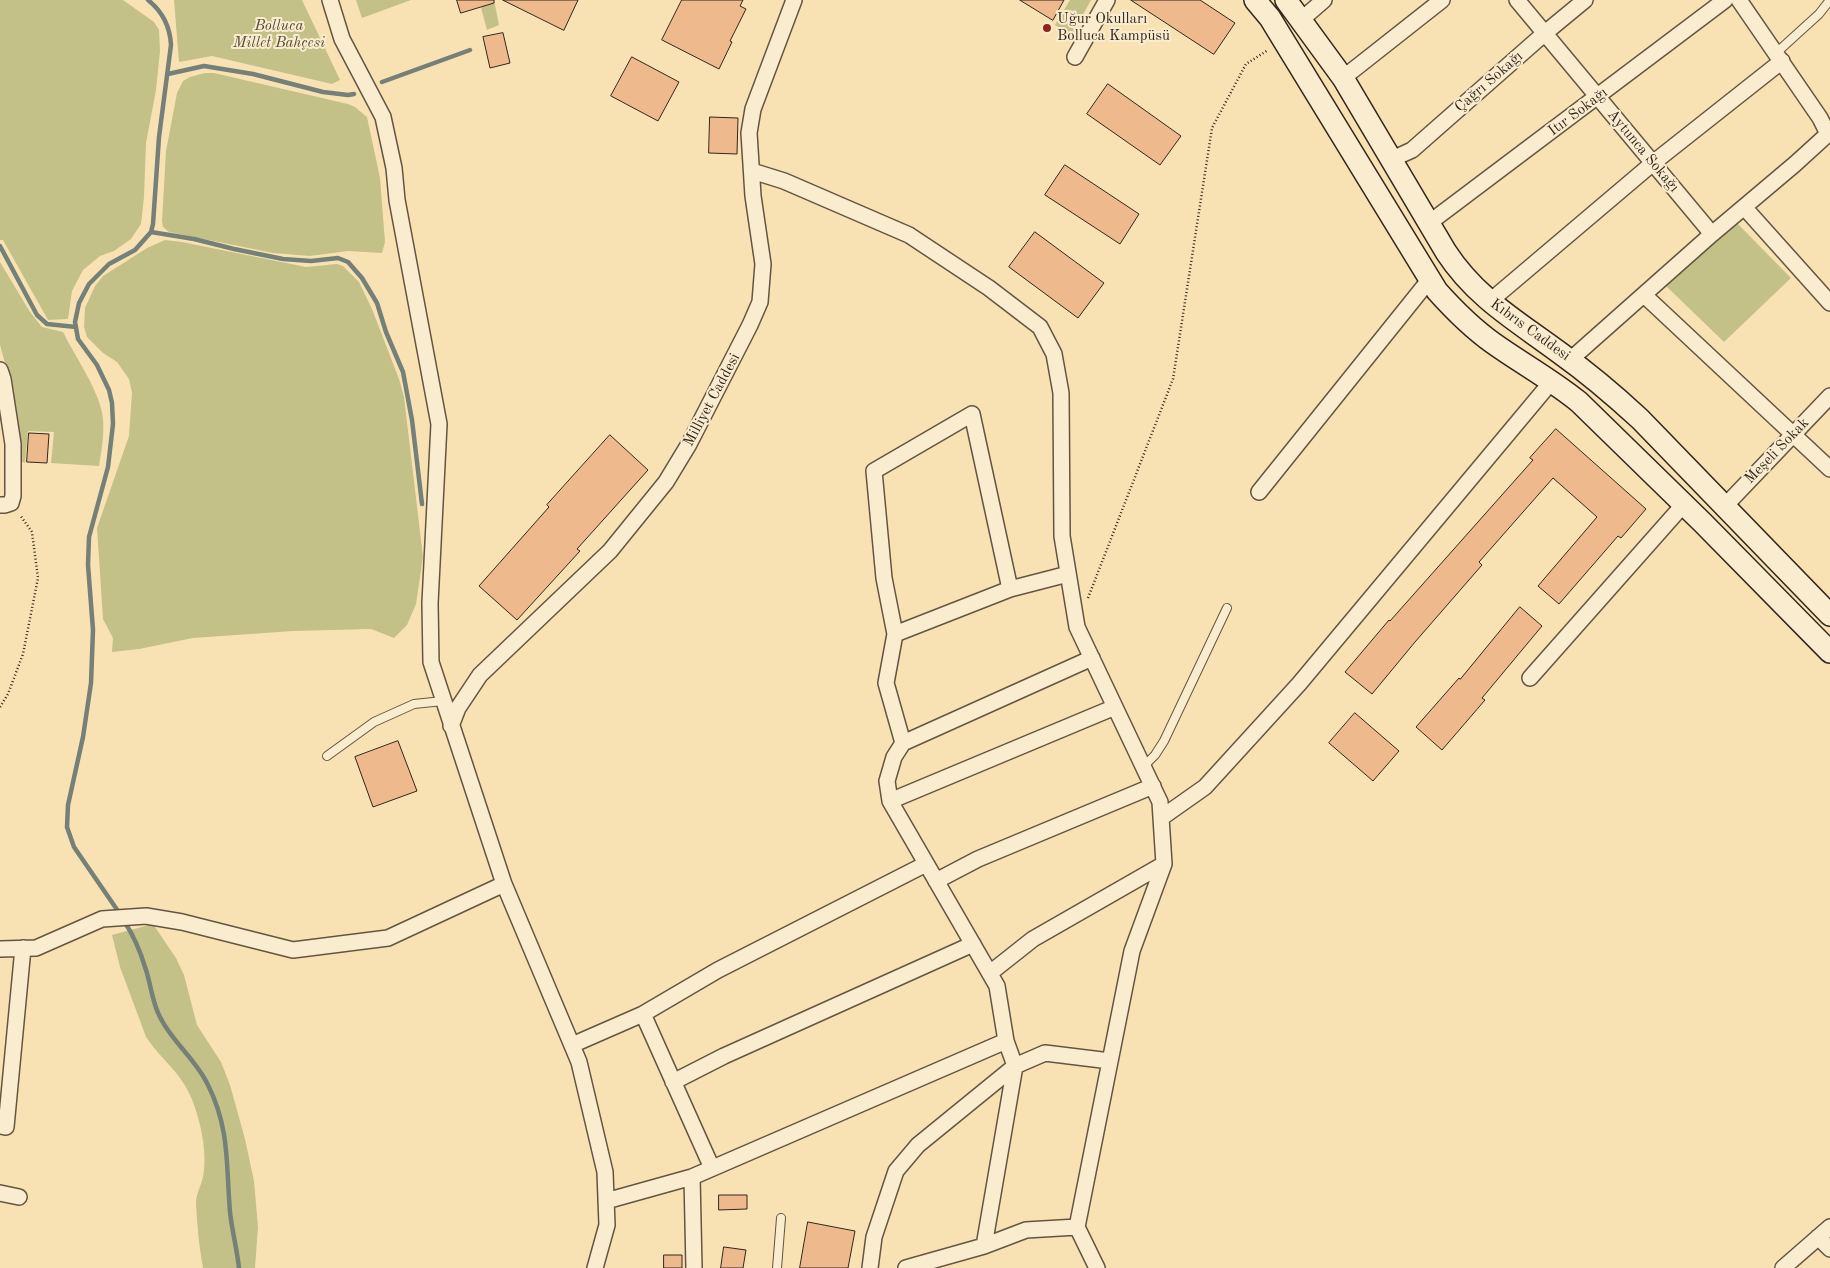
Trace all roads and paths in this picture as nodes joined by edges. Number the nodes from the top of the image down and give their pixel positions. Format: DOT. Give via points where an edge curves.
graph roads {
  1 [pos="330,0"];
  2 [pos="794,0"];
  3 [pos="1107,0"];
  4 [pos="1255,0"];
  5 [pos="1286,0"];
  6 [pos="1324,0"];
  7 [pos="1442,0"];
  8 [pos="1517,0"];
  9 [pos="1585,0"];
  10 [pos="1725,0"];
  11 [pos="1739,0"];
  12 [pos="1830,0"];
  13 [pos="1301,20"];
  14 [pos="1544,33"];
  15 [pos="1284,41"];
  16 [pos="1075,57"];
  17 [pos="1778,58"];
  18 [pos="1343,78"];
  19 [pos="1598,97"];
  20 [pos="1829,135"];
  21 [pos="1390,160"];
  22 [pos="1653,163"];
  23 [pos="752,171"];
  24 [pos="1744,207"];
  25 [pos="1429,223"];
  26 [pos="1712,234"];
  27 [pos="1430,279"];
  28 [pos="1644,294"];
  29 [pos="1489,302"];
  30 [pos="1830,303"];
  31 [pos="1570,360"];
  32 [pos="0,370"];
  33 [pos="1552,381"];
  34 [pos="1830,396"];
  35 [pos="1794,434"];
  36 [pos="1830,469"];
  37 [pos="1259,492"];
  38 [pos="5,504"];
  39 [pos="1684,504"];
  40 [pos="1724,506"];
  41 [pos="1068,574"];
  42 [pos="1010,589"];
  43 [pos="1087,600"];
  44 [pos="1227,608"];
  45 [pos="1830,615"];
  46 [pos="895,634"];
  47 [pos="1830,652"];
  48 [pos="1092,658"];
  49 [pos="1530,678"];
  50 [pos="443,700"];
  51 [pos="1115,706"];
  52 [pos="0,707"];
  53 [pos="452,726"];
  54 [pos="903,743"];
  55 [pos="327,756"];
  56 [pos="1144,766"];
  57 [pos="1153,786"];
  58 [pos="890,801"];
  59 [pos="1161,818"];
  60 [pos="926,864"];
  61 [pos="1164,864"];
  62 [pos="936,881"];
  63 [pos="504,884"];
  64 [pos="972,944"];
  65 [pos="23,948"];
  66 [pos="0,949"];
  67 [pos="990,973"];
  68 [pos="643,1014"];
  69 [pos="1006,1041"];
  70 [pos="572,1045"];
  71 [pos="1110,1062"];
  72 [pos="1015,1066"];
  73 [pos="673,1082"];
  74 [pos="0,1126"];
  75 [pos="712,1168"];
  76 [pos="692,1177"];
  77 [pos="0,1193"];
  78 [pos="19,1197"];
  79 [pos="606,1201"];
  80 [pos="781,1218"];
  81 [pos="1077,1227"];
  82 [pos="1830,1227"];
  83 [pos="1818,1237"];
  84 [pos="984,1246"];
  85 [pos="1830,1248"];
  86 [pos="1091,1266"];
  87 [pos="596,1268"];
  88 [pos="694,1268"];
  89 [pos="777,1268"];
  90 [pos="870,1268"];
  91 [pos="906,1268"];
  92 [pos="1783,1268"];
  1 -- 50 [label="street" via="342,39 383,117 439,424 430,662"];
  2 -- 23 [label="street, Milliyet Caddesi" via="753,109 749,133"];
  3 -- 16 [label="street"];
  4 -- 15 [label="main road"];
  5 -- 13 [label="main road, Kıbrıs Caddesi"];
  6 -- 13 [label="street"];
  7 -- 18 [label="street"];
  8 -- 14 [label="street, Aytunca Sokağı"];
  9 -- 14 [label="street, Çağrı Sokağı"];
  10 -- 19 [label="street, Itır Sokağı"];
  11 -- 17 [label="street"];
  12 -- 17 [label="lane"];
  13 -- 18 [label="main road, Kıbrıs Caddesi"];
  14 -- 19 [label="street, Aytunca Sokağı"];
  14 -- 21 [label="street, Çağrı Sokağı" via="1412,150"];
  15 -- 27 [label="main road"];
  15 -- 43 [label="path" via="1246,64 1212,128 1173,379"];
  17 -- 20 [label="street"];
  17 -- 22 [label="street"];
  18 -- 21 [label="main road, Kıbrıs Caddesi"];
  19 -- 22 [label="street, Aytunca Sokağı"];
  19 -- 25 [label="street, Itır Sokağı"];
  20 -- 24 [label="street"];
  21 -- 25 [label="main road, Kıbrıs Caddesi"];
  22 -- 26 [label="street, Aytunca Sokağı"];
  22 -- 29 [label="street"];
  23 -- 41 [label="street" via="784,180 909,235 989,288 1040,327 1054,354 1061,393 1062,536"];
  23 -- 53 [label="street, Milliyet Caddesi" via="763,264 760,302 689,444 666,482 610,551 480,675 458,708"];
  24 -- 26 [label="street"];
  24 -- 30 [label="street"];
  25 -- 29 [label="main road, Kıbrıs Caddesi" via="1458,270"];
  26 -- 28 [label="street"];
  27 -- 33 [label="main road" via="1454,310 1474,328"];
  27 -- 37 [label="street"];
  28 -- 31 [label="street"];
  28 -- 35 [label="street"];
  29 -- 31 [label="main road, Kıbrıs Caddesi"];
  31 -- 40 [label="main road, Kıbrıs Caddesi" via="1640,419"];
  32 -- 38 [label="street" via="13,444 13,496"];
  33 -- 39 [label="main road" via="1598,420"];
  33 -- 59 [label="street" via="1299,684 1205,787"];
  34 -- 35 [label="street, Meşeli Sokak"];
  35 -- 36 [label="street"];
  35 -- 40 [label="street, Meşeli Sokak"];
  38 -- 52 [label="path" via="32,532 38,578 23,654"];
  39 -- 47 [label="main road"];
  39 -- 49 [label="street"];
  40 -- 45 [label="main road, Kıbrıs Caddesi"];
  41 -- 42 [label="street"];
  41 -- 48 [label="street" via="1077,627"];
  42 -- 46 [label="street"];
  42 -- 46 [label="street" via="972,414 874,471 884,578"];
  44 -- 56 [label="lane" via="1164,741"];
  46 -- 54 [label="street" via="886,683"];
  48 -- 51 [label="street"];
  48 -- 54 [label="street"];
  50 -- 53 [label="street"];
  50 -- 55 [label="lane" via="414,704 374,722"];
  51 -- 56 [label="street"];
  51 -- 58 [label="street"];
  53 -- 63 [label="street"];
  54 -- 58 [label="street" via="894,757 887,781"];
  56 -- 57 [label="street"];
  57 -- 59 [label="street" via="1160,802"];
  57 -- 62 [label="street" via="978,859"];
  58 -- 60 [label="street"];
  59 -- 61 [label="street"];
  60 -- 62 [label="street"];
  60 -- 68 [label="street" via="718,970"];
  61 -- 67 [label="street" via="1033,939"];
  61 -- 71 [label="street" via="1132,951"];
  62 -- 64 [label="street"];
  63 -- 65 [label="street" via="388,938 293,950 146,916 102,919 36,948"];
  63 -- 70 [label="street"];
  64 -- 67 [label="street"];
  64 -- 73 [label="street"];
  65 -- 66 [label="street"];
  65 -- 74 [label="street" via="6,1127"];
  67 -- 69 [label="street" via="997,986"];
  68 -- 70 [label="street"];
  68 -- 73 [label="street"];
  69 -- 72 [label="street"];
  69 -- 75 [label="street"];
  70 -- 79 [label="street" via="605,1172"];
  71 -- 72 [label="street" via="1045,1053"];
  71 -- 81 [label="street"];
  72 -- 84 [label="street"];
  72 -- 90 [label="street" via="918,1145 896,1170 874,1237"];
  73 -- 75 [label="street"];
  75 -- 76 [label="street"];
  76 -- 79 [label="street"];
  76 -- 88 [label="street"];
  77 -- 78 [label="street"];
  79 -- 87 [label="street" via="607,1225"];
  80 -- 89 [label="lane"];
  81 -- 84 [label="street" via="1026,1230"];
  81 -- 86 [label="street"];
  82 -- 83 [label="street"];
  83 -- 85 [label="street"];
  83 -- 92 [label="street"];
  84 -- 91 [label="street"];
}
